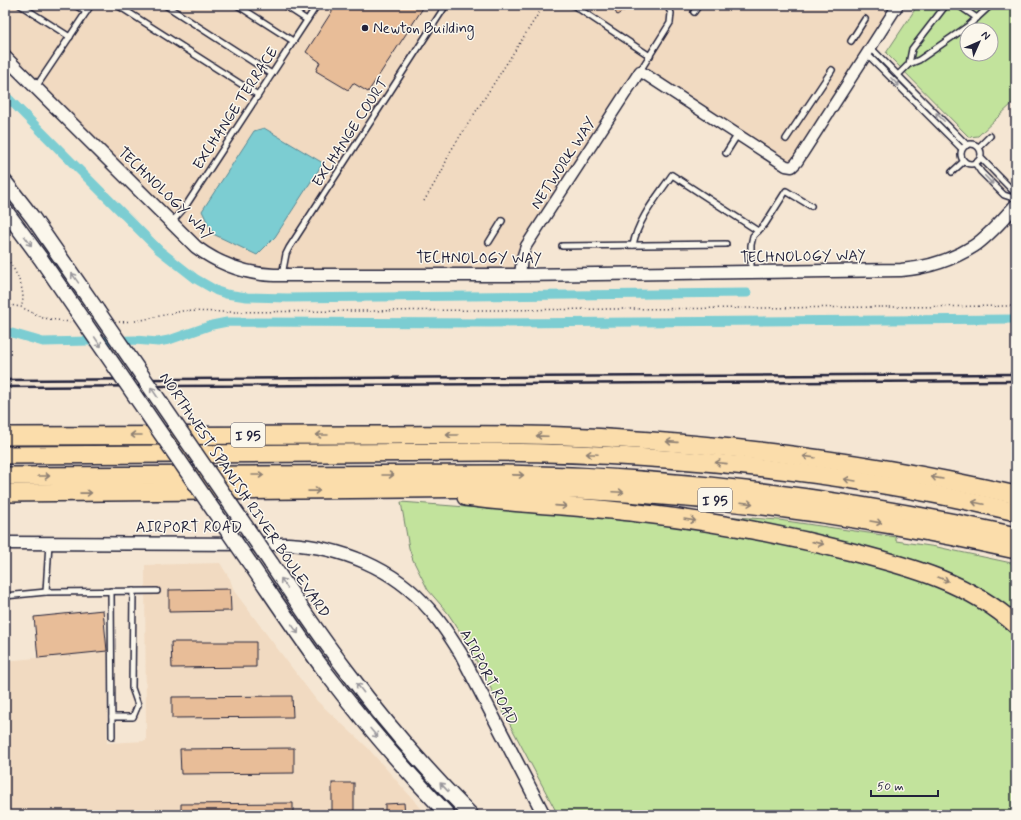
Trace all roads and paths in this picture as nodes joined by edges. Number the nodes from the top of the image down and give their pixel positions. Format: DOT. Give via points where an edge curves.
graph roads {
  1 [pos="20,5"];
  2 [pos="75,5"];
  3 [pos="91,5"];
  4 [pos="117,5"];
  5 [pos="166,5"];
  6 [pos="237,5"];
  7 [pos="284,5"];
  8 [pos="316,5"];
  9 [pos="446,5"];
  10 [pos="544,5"];
  11 [pos="573,5"];
  12 [pos="667,5"];
  13 [pos="699,5"];
  14 [pos="898,5"];
  15 [pos="946,5"];
  16 [pos="958,5"];
  17 [pos="991,5"];
  18 [pos="86,12"];
  19 [pos="694,12"];
  20 [pos="977,18"];
  21 [pos="866,19"];
  22 [pos="307,20"];
  23 [pos="70,37"];
  24 [pos="293,41"];
  25 [pos="851,41"];
  26 [pos="869,51"];
  27 [pos="650,56"];
  28 [pos="5,57"];
  29 [pos="909,64"];
  30 [pos="832,70"];
  31 [pos="640,71"];
  32 [pos="272,74"];
  33 [pos="898,75"];
  34 [pos="36,88"];
  35 [pos="258,96"];
  36 [pos="738,134"];
  37 [pos="990,136"];
  38 [pos="786,139"];
  39 [pos="967,144"];
  40 [pos="979,147"];
  41 [pos="962,149"];
  42 [pos="726,153"];
  43 [pos="981,158"];
  44 [pos="964,161"];
  45 [pos="975,163"];
  46 [pos="952,172"];
  47 [pos="5,182"];
  48 [pos="1016,194"];
  49 [pos="1016,199"];
  50 [pos="424,201"];
  51 [pos="1016,205"];
  52 [pos="811,206"];
  53 [pos="5,210"];
  54 [pos="502,221"];
  55 [pos="171,223"];
  56 [pos="758,231"];
  57 [pos="489,242"];
  58 [pos="726,244"];
  59 [pos="633,245"];
  60 [pos="562,246"];
  61 [pos="5,256"];
  62 [pos="751,273"];
  63 [pos="282,275"];
  64 [pos="520,275"];
  65 [pos="5,304"];
  66 [pos="1016,306"];
  67 [pos="20,307"];
  68 [pos="74,316"];
  69 [pos="116,322"];
  70 [pos="5,436"];
  71 [pos="5,455"];
  72 [pos="5,476"];
  73 [pos="411,490"];
  74 [pos="5,493"];
  75 [pos="1016,495"];
  76 [pos="1016,512"];
  77 [pos="1016,536"];
  78 [pos="5,543"];
  79 [pos="49,543"];
  80 [pos="1016,550"];
  81 [pos="133,591"];
  82 [pos="157,591"];
  83 [pos="46,592"];
  84 [pos="111,592"];
  85 [pos="5,596"];
  86 [pos="1016,625"];
  87 [pos="112,717"];
  88 [pos="112,736"];
  89 [pos="448,815"];
  90 [pos="471,815"];
  91 [pos="544,815"];
  1 -- 23 [label="lane"];
  2 -- 18 [label="lane"];
  3 -- 18 [label="lane"];
  4 -- 35 [label="lane"];
  5 -- 32 [label="lane"];
  6 -- 24 [label="lane"];
  7 -- 22 [label="lane"];
  8 -- 22 [label="lane, EXCHANGE TERRACE"];
  9 -- 63 [label="lane, EXCHANGE COURT" via="289,248"];
  10 -- 50 [label="path" via="454,145"];
  11 -- 27 [label="lane"];
  12 -- 27 [label="lane" via="671,13 670,23"];
  13 -- 19 [label="lane"];
  14 -- 26 [label="street"];
  15 -- 29 [label="lane" via="912,49"];
  16 -- 20 [label="lane"];
  17 -- 20 [label="lane"];
  18 -- 23 [label="lane"];
  20 -- 29 [label="lane" via="919,60"];
  21 -- 25 [label="lane"];
  22 -- 24 [label="lane, EXCHANGE TERRACE"];
  23 -- 34 [label="lane"];
  24 -- 32 [label="lane, EXCHANGE TERRACE"];
  26 -- 33 [label="lane"];
  26 -- 36 [label="street" via="792,167 786,166"];
  26 -- 41 [label="lane, one-way"];
  27 -- 31 [label="lane"];
  28 -- 34 [label="street, TECHNOLOGY WAY"];
  29 -- 33 [label="lane"];
  30 -- 38 [label="lane"];
  31 -- 36 [label="street"];
  31 -- 64 [label="street, NETWORK WAY" via="526,246"];
  32 -- 35 [label="lane, EXCHANGE TERRACE"];
  39 -- 33 [label="lane, one-way"];
  34 -- 55 [label="street, TECHNOLOGY WAY"];
  35 -- 55 [label="lane, EXCHANGE TERRACE" via="185,207"];
  36 -- 42 [label="lane"];
  37 -- 40 [label="lane"];
  39 -- 40 [label="lane"];
  39 -- 41 [label="lane"];
  40 -- 43 [label="lane"];
  41 -- 44 [label="lane" via="961,156"];
  43 -- 45 [label="lane"];
  43 -- 48 [label="lane"];
  44 -- 45 [label="lane" via="968,164"];
  44 -- 46 [label="lane"];
  45 -- 49 [label="lane, one-way" via="1004,195"];
  90 -- 47 [label="main road, NORTHWEST SPANISH RIVER BOULEVARD, one-way, bridge" via="382,716 330,649 97,310"];
  51 -- 62 [label="street, TECHNOLOGY WAY" via="975,245 925,267 901,270"];
  52 -- 56 [label="lane" via="786,192"];
  53 -- 68 [label="main road, one-way" via="42,259"];
  54 -- 57 [label="lane"];
  55 -- 63 [label="street, TECHNOLOGY WAY" via="196,247 221,263 254,273"];
  56 -- 59 [label="lane" via="672,175 640,224"];
  56 -- 62 [label="lane" via="753,236 751,245"];
  58 -- 59 [label="lane"];
  59 -- 60 [label="lane"];
  61 -- 67 [label="path" via="16,272 23,295"];
  62 -- 64 [label="street, TECHNOLOGY WAY"];
  63 -- 64 [label="street, TECHNOLOGY WAY"];
  65 -- 67 [label="path"];
  66 -- 69 [label="path" via="182,312 137,321"];
  67 -- 68 [label="path" via="43,318"];
  68 -- 89 [label="main road, one-way, bridge" via="308,647 410,775"];
  75 -- 70 [label="highway, I 95, one-way" via="947,480 824,459 721,446 622,438 523,435"];
  76 -- 71 [label="highway, one-way" via="843,478 641,456 551,452"];
  72 -- 77 [label="highway, one-way" via="486,474 636,479 830,500 908,513"];
  74 -- 73 [label="highway, I 95, one-way"];
  73 -- 80 [label="highway, I 95, one-way" via="571,489 734,502 877,522"];
  73 -- 86 [label="highway, one-way" via="509,503 638,513 725,525 804,540 940,578 982,599"];
  78 -- 79 [label="street, AIRPORT ROAD"];
  79 -- 83 [label="lane"];
  79 -- 91 [label="street, AIRPORT ROAD" via="308,545 346,554 381,570 414,594 446,629"];
  81 -- 82 [label="lane"];
  81 -- 84 [label="lane"];
  81 -- 87 [label="lane" via="132,688 138,705 133,717"];
  83 -- 84 [label="lane"];
  83 -- 85 [label="lane"];
  84 -- 87 [label="lane"];
  87 -- 88 [label="lane"];
}
